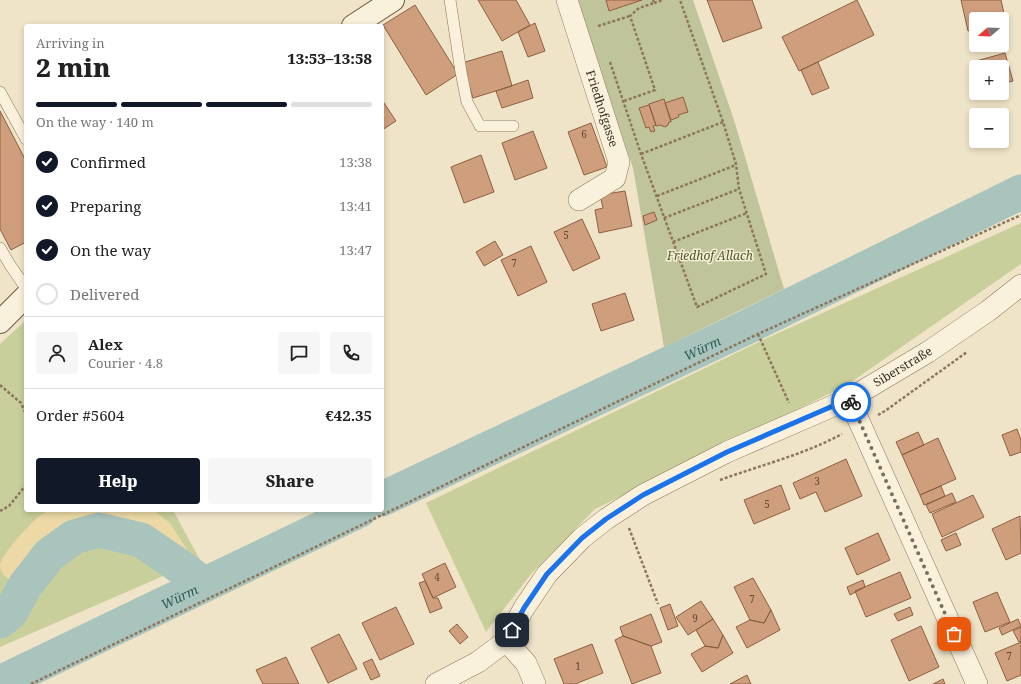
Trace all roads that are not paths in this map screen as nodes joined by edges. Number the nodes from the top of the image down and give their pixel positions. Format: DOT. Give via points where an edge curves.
graph roads {
  1 [pos="393,0"];
  2 [pos="450,0"];
  3 [pos="567,0"];
  4 [pos="356,24"];
  5 [pos="0,92"];
  6 [pos="513,126"];
  7 [pos="24,135"];
  8 [pos="579,200"];
  9 [pos="0,248"];
  10 [pos="24,285"];
  11 [pos="1021,285"];
  12 [pos="24,298"];
  13 [pos="5,317"];
  14 [pos="849,399"];
  15 [pos="506,642"];
  16 [pos="436,684"];
  17 [pos="535,684"];
  18 [pos="978,684"];
  1 -- 4 [label="main road"];
  2 -- 6 [label="lane" via="467,102 480,126"];
  3 -- 8 [label="street, Friedhofgasse" via="619,162 615,178"];
  5 -- 7 [label="lane"];
  9 -- 10 [label="lane"];
  11 -- 14 [label="street, Siberstraße" via="928,352"];
  12 -- 13 [label="main road"];
  14 -- 15 [label="street, Siberstraße" via="727,452 643,495 622,509 582,538 547,574 524,608"];
  14 -- 18 [label="street"];
  15 -- 16 [label="street, Siberstraße" via="478,662"];
  15 -- 17 [label="street" via="526,663"];
}
